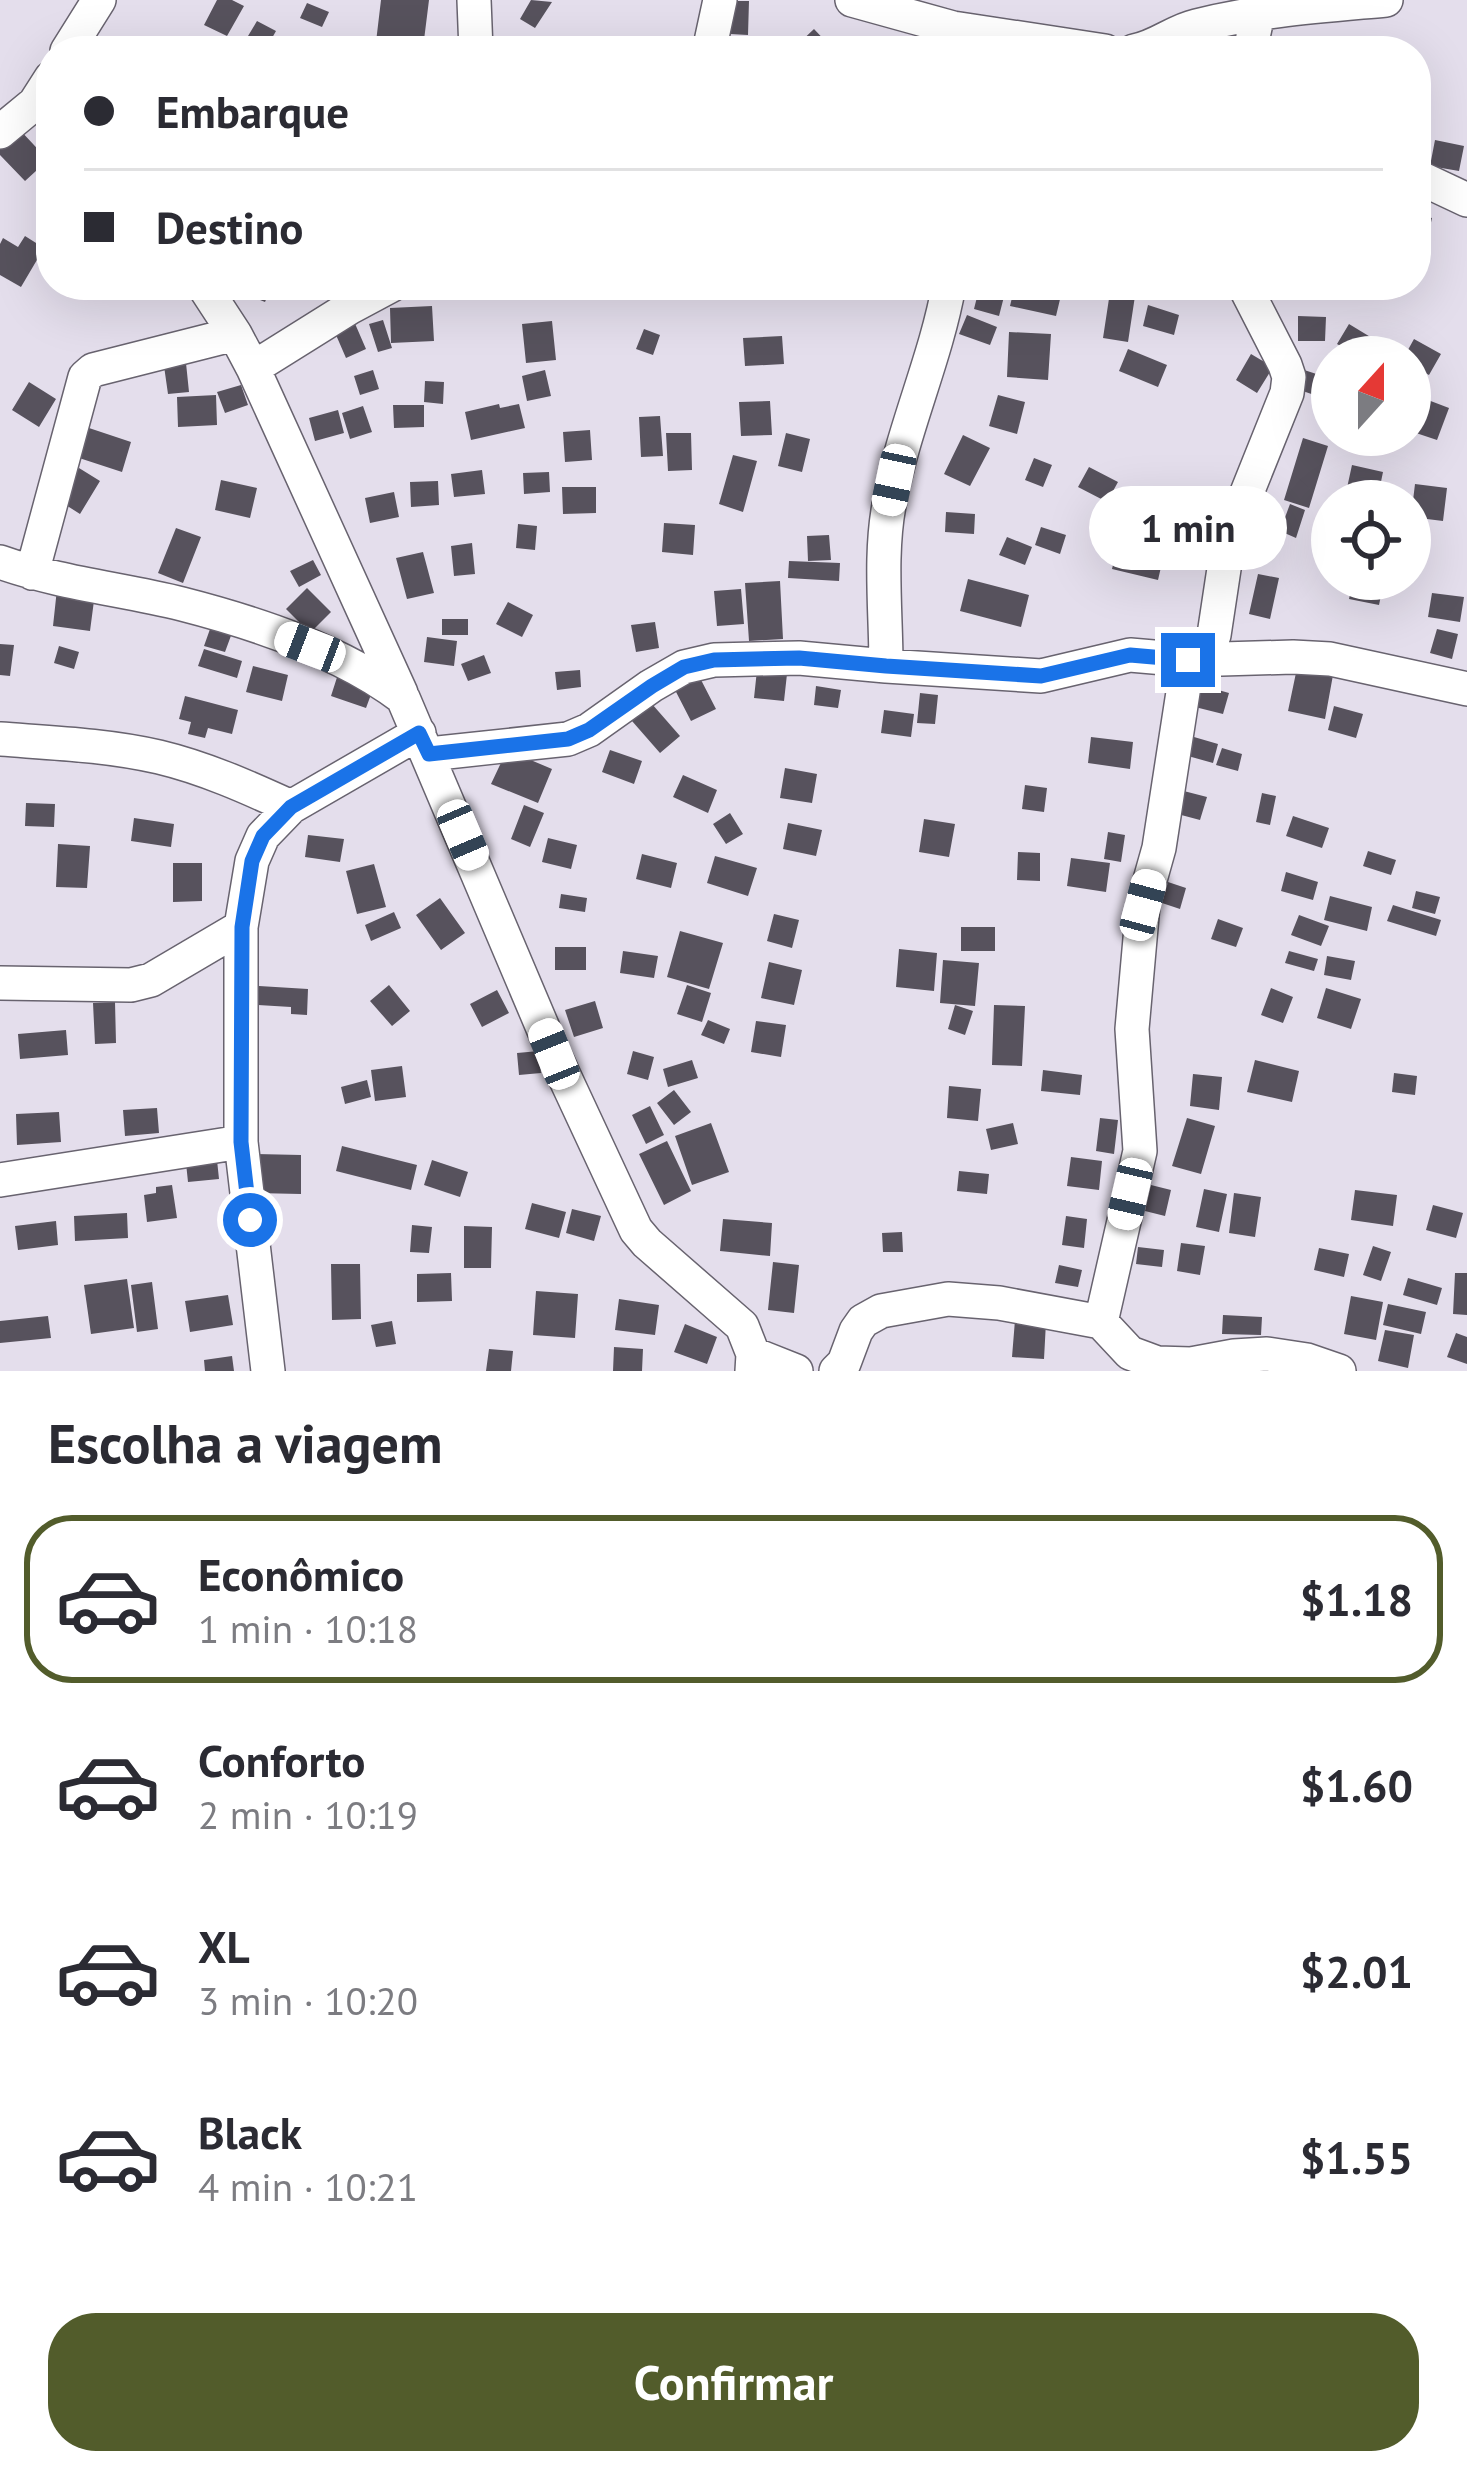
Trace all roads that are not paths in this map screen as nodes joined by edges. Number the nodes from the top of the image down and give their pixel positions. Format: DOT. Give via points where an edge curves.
graph roads {
  1 [pos="99,0"];
  2 [pos="474,0"];
  3 [pos="720,0"];
  4 [pos="852,0"];
  5 [pos="1386,0"];
  6 [pos="1260,6"];
  7 [pos="955,26"];
  8 [pos="76,36"];
  9 [pos="475,36"];
  10 [pos="712,36"];
  11 [pos="1015,36"];
  12 [pos="1171,36"];
  13 [pos="1253,36"];
  14 [pos="36,107"];
  15 [pos="0,132"];
  16 [pos="1431,183"];
  17 [pos="1467,200"];
  18 [pos="213,300"];
  19 [pos="364,300"];
  20 [pos="946,300"];
  21 [pos="1252,300"];
  22 [pos="235,334"];
  23 [pos="254,368"];
  24 [pos="16,567"];
  25 [pos="1188,660"];
  26 [pos="886,666"];
  27 [pos="1467,689"];
  28 [pos="404,698"];
  29 [pos="0,739"];
  30 [pos="424,743"];
  31 [pos="291,807"];
  32 [pos="242,927"];
  33 [pos="0,983"];
  34 [pos="241,1142"];
  35 [pos="0,1180"];
  36 [pos="1101,1322"];
  37 [pos="752,1363"];
  38 [pos="268,1371"];
  39 [pos="796,1371"];
  40 [pos="836,1371"];
  41 [pos="1340,1371"];
  1 -- 8 [label="street"];
  2 -- 9 [label="street"];
  3 -- 10 [label="street"];
  4 -- 7 [label="street"];
  5 -- 6 [label="street"];
  6 -- 12 [label="street"];
  6 -- 13 [label="street"];
  7 -- 11 [label="street"];
  14 -- 15 [label="street"];
  16 -- 17 [label="street"];
  18 -- 22 [label="street"];
  19 -- 23 [label="street"];
  20 -- 26 [label="street" via="888,506"];
  21 -- 25 [label="street" via="1285,365 1287,393 1234,525 1214,635"];
  22 -- 23 [label="street"];
  22 -- 24 [label="street" via="85,377"];
  23 -- 28 [label="street"];
  24 -- 28 [label="street" via="241,621 344,661"];
  25 -- 26 [label="street" via="1130,655 1041,676"];
  25 -- 27 [label="street" via="1330,659"];
  25 -- 36 [label="street" via="1143,905 1132,1029 1140,1151"];
  26 -- 30 [label="street" via="714,660 684,667 568,739"];
  28 -- 30 [label="street"];
  29 -- 31 [label="street" via="159,757"];
  30 -- 31 [label="street"];
  30 -- 37 [label="street" via="637,1230 742,1326"];
  31 -- 32 [label="street" via="252,861"];
  32 -- 33 [label="street" via="131,985"];
  32 -- 34 [label="street"];
  34 -- 35 [label="street"];
  34 -- 38 [label="street"];
  36 -- 40 [label="street" via="948,1299 881,1311 863,1321"];
  36 -- 41 [label="street" via="1130,1353 1157,1363 1268,1354"];
  37 -- 39 [label="street"];
}
